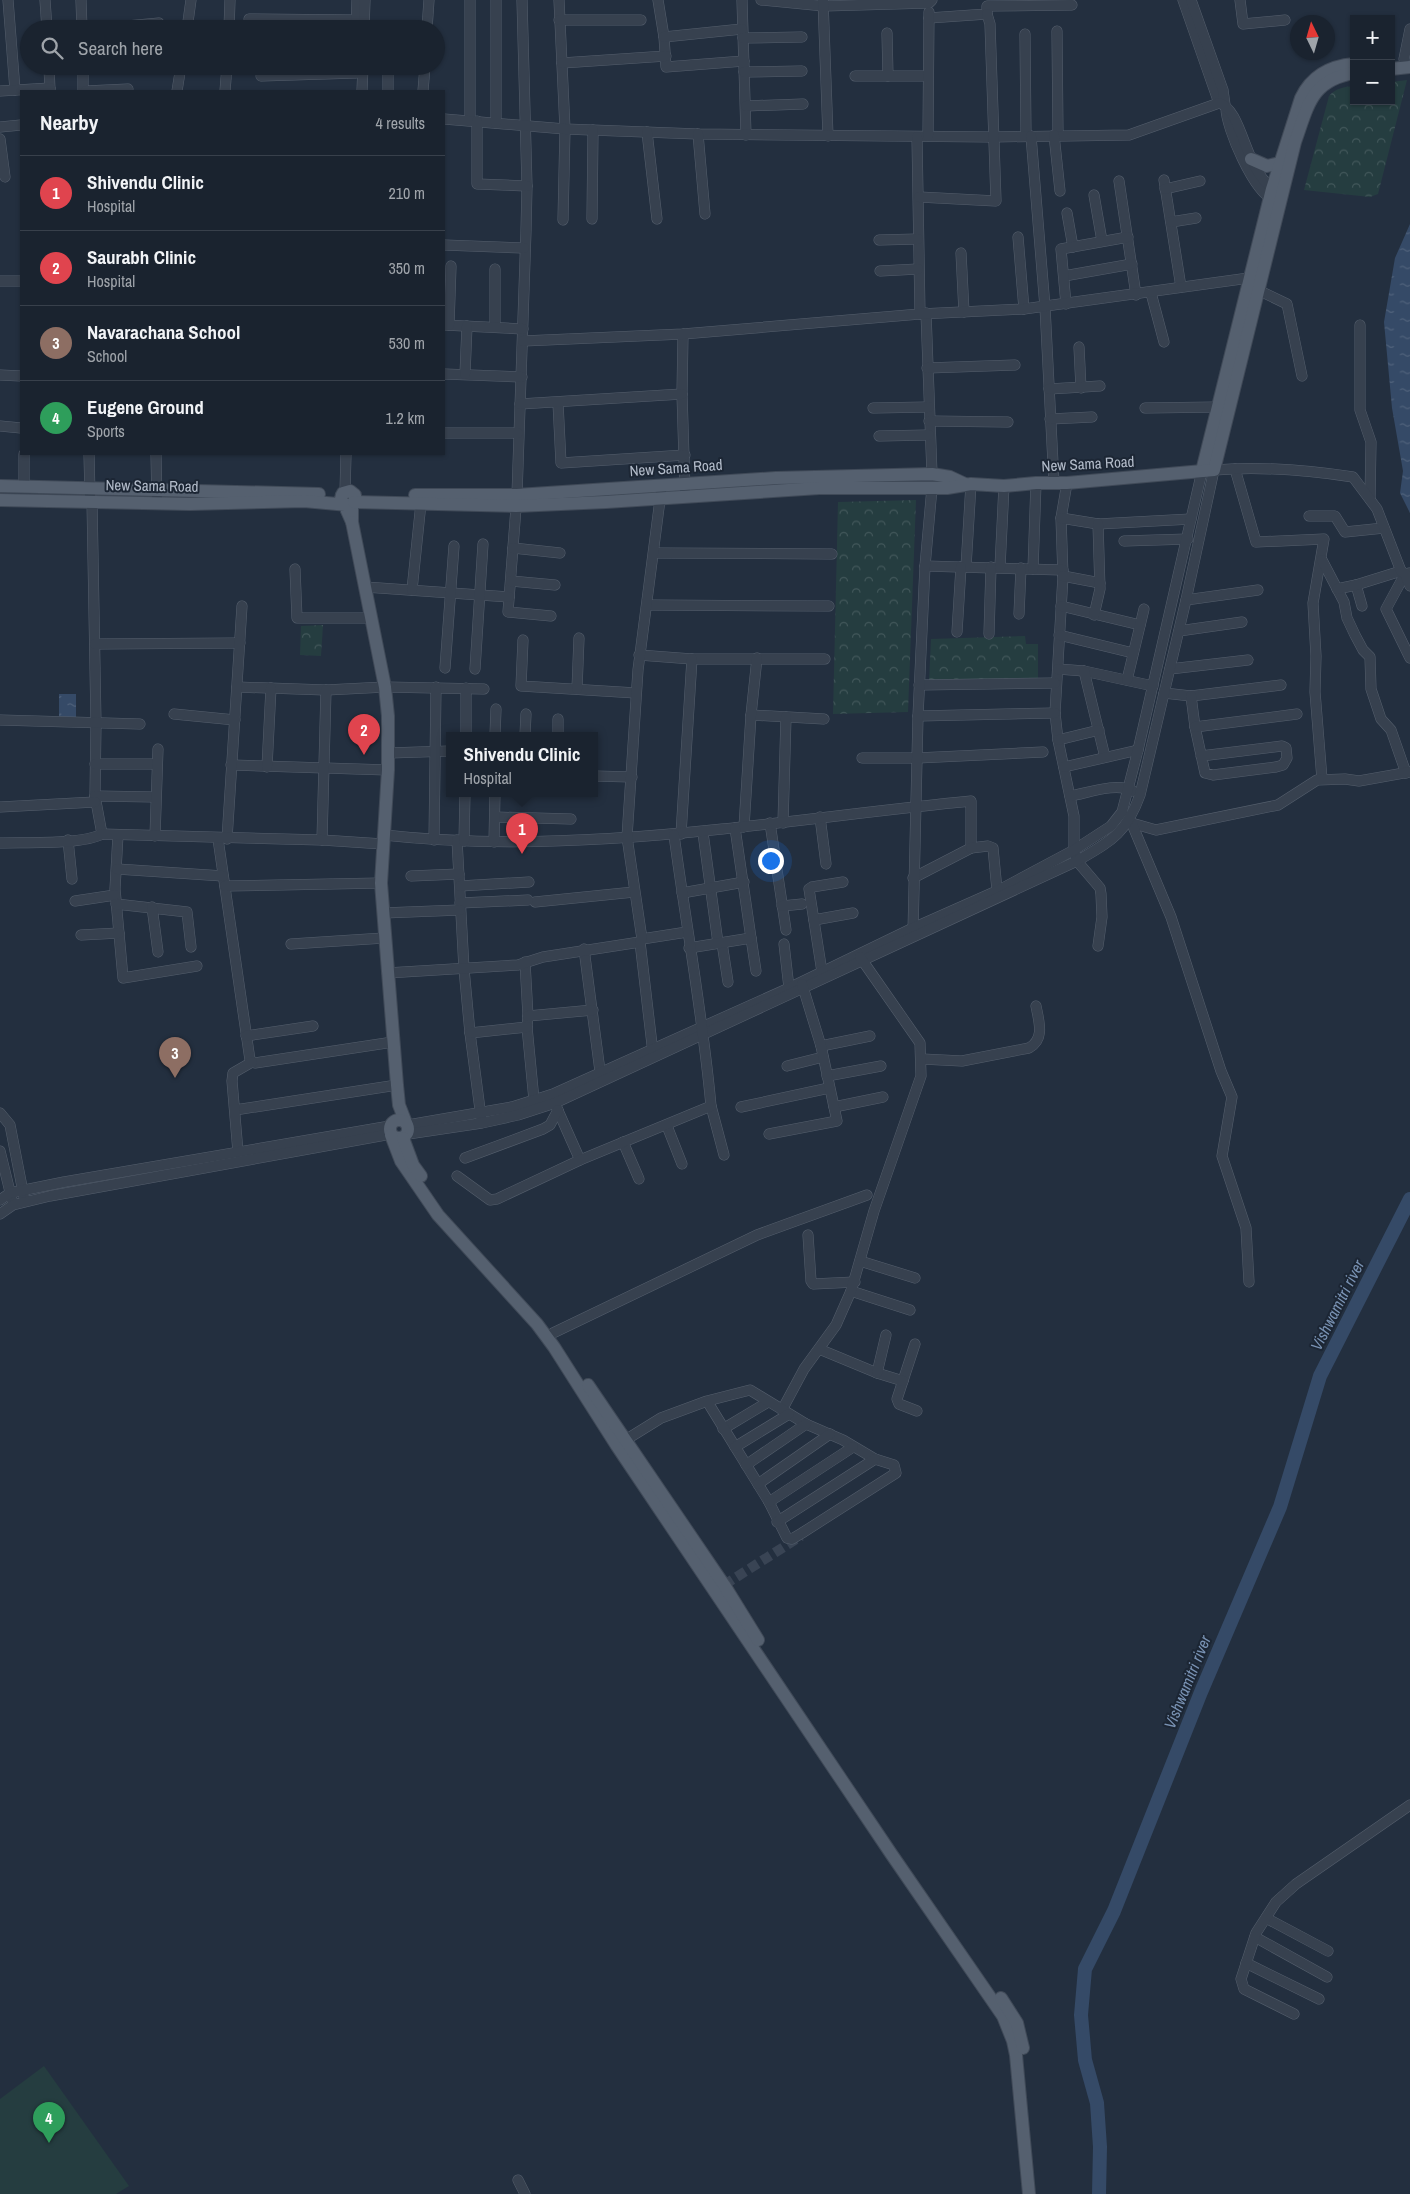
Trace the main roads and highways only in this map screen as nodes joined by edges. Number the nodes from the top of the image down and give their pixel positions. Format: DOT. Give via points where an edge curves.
graph roads {
  1 [pos="1350,65"];
  2 [pos="1350,74"];
  3 [pos="1251,159"];
  4 [pos="1280,163"];
  5 [pos="1276,196"];
  6 [pos="1256,277"];
  7 [pos="1208,471"];
  8 [pos="823,482"];
  9 [pos="968,484"];
  10 [pos="0,486"];
  11 [pos="91,497"];
  12 [pos="349,498"];
  13 [pos="387,499"];
  14 [pos="0,500"];
  15 [pos="516,501"];
  16 [pos="621,1443"];
  17 [pos="1029,2194"];
  18 [pos="1038,2194"];
  1 -- 4 [label="main road" via="1322,73 1306,87"];
  2 -- 5 [label="main road" via="1330,80 1315,92"];
  3 -- 4 [label="main road" via="1267,166"];
  4 -- 5 [label="main road"];
  5 -- 6 [label="main road"];
  6 -- 7 [label="main road" via="1218,408"];
  6 -- 7 [label="main road" via="1258,290"];
  7 -- 9 [label="main road, New Sama Road" via="1060,483"];
  8 -- 9 [label="main road, New Sama Road" via="932,488"];
  8 -- 9 [label="main road, New Sama Road" via="932,474"];
  8 -- 15 [label="main road, New Sama Road"];
  10 -- 11 [label="main road, New Sama Road"];
  11 -- 12 [label="main road, New Sama Road"];
  11 -- 14 [label="main road, New Sama Road"];
  12 -- 13 [label="main road, New Sama Road"];
  12 -- 16 [label="main road" via="388,716 389,753 381,883 401,1161 438,1215 478,1254 537,1324 553,1337"];
  13 -- 15 [label="main road, New Sama Road"];
  13 -- 15 [label="main road, New Sama Road" via="421,503"];
  16 -- 17 [label="main road" via="892,1855 1003,2016 1016,2055"];
  16 -- 18 [label="main road" via="1012,2014 1022,2041"];
}
